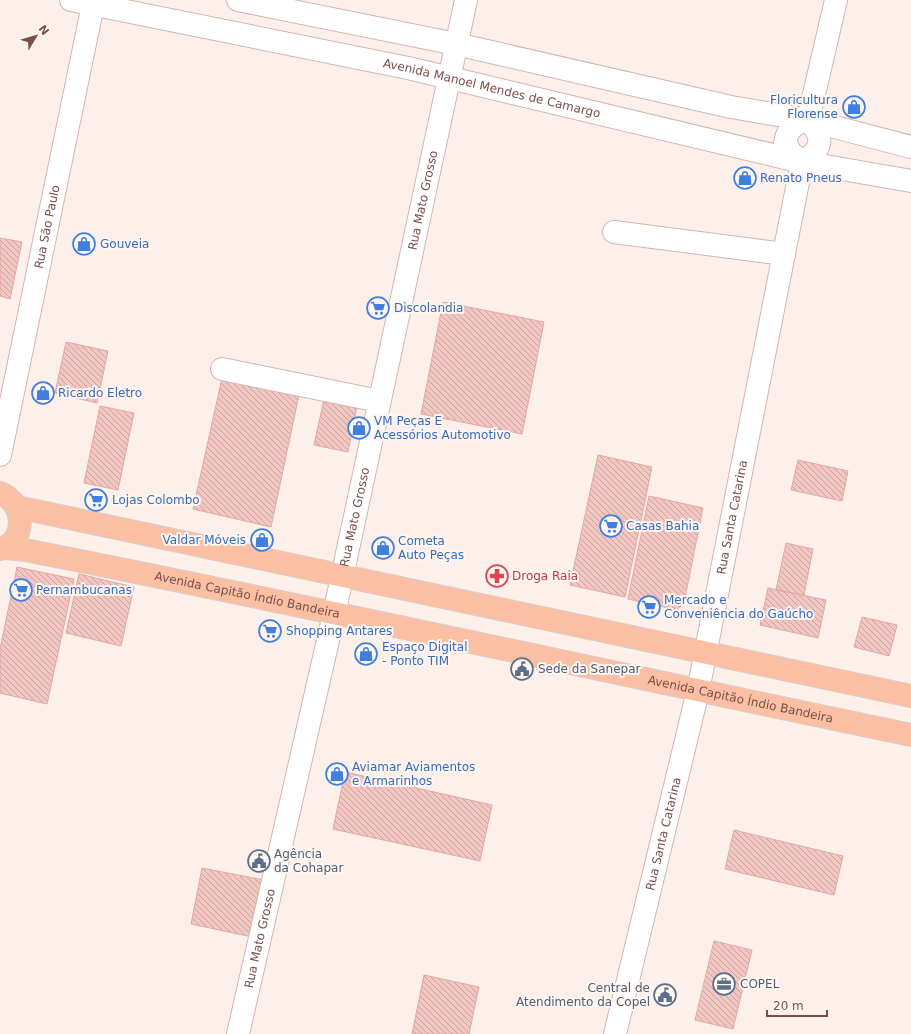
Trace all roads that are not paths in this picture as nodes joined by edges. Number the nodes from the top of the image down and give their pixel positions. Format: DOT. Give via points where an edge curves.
graph roads {
  1 [pos="71,0"];
  2 [pos="238,0"];
  3 [pos="466,0"];
  4 [pos="836,0"];
  5 [pos="94,2"];
  6 [pos="456,44"];
  7 [pos="449,78"];
  8 [pos="808,120"];
  9 [pos="911,147"];
  10 [pos="802,162"];
  11 [pos="911,181"];
  12 [pos="614,232"];
  13 [pos="784,254"];
  14 [pos="222,369"];
  15 [pos="379,401"];
  16 [pos="0,454"];
  17 [pos="0,493"];
  18 [pos="17,507"];
  19 [pos="3,549"];
  20 [pos="342,576"];
  21 [pos="334,614"];
  22 [pos="706,653"];
  23 [pos="698,691"];
  24 [pos="911,696"];
  25 [pos="911,735"];
  26 [pos="238,1034"];
  27 [pos="615,1034"];
  1 -- 5 [label="street, Avenida Manoel Mendes de Camargo"];
  2 -- 6 [label="street"];
  3 -- 6 [label="street, Rua Mato Grosso"];
  4 -- 8 [label="street"];
  5 -- 7 [label="street, Avenida Manoel Mendes de Camargo"];
  5 -- 16 [label="street, Rua São Paulo"];
  6 -- 7 [label="street, Rua Mato Grosso"];
  6 -- 8 [label="street" via="708,102"];
  7 -- 10 [label="street, Avenida Manoel Mendes de Camargo"];
  7 -- 15 [label="street, Rua Mato Grosso"];
  8 -- 9 [label="street"];
  8 -- 10 [label="street" via="792,127 786,135 785,142 791,153"];
  10 -- 11 [label="street, Avenida Manoel Mendes de Camargo"];
  10 -- 13 [label="street, Rua Santa Catarina"];
  12 -- 13 [label="street"];
  13 -- 22 [label="street, Rua Santa Catarina"];
  14 -- 15 [label="street"];
  15 -- 20 [label="street, Rua Mato Grosso"];
  17 -- 18 [label="main road" via="11,499"];
  18 -- 19 [label="main road" via="20,515 18,534 13,542"];
  18 -- 20 [label="main road"];
  19 -- 21 [label="main road, Avenida Capitão Índio Bandeira" via="197,584"];
  20 -- 21 [label="street, Rua Mato Grosso"];
  20 -- 22 [label="main road"];
  21 -- 23 [label="main road, Avenida Capitão Índio Bandeira"];
  21 -- 26 [label="street, Rua Mato Grosso"];
  22 -- 23 [label="street, Rua Santa Catarina"];
  22 -- 24 [label="main road"];
  23 -- 25 [label="main road, Avenida Capitão Índio Bandeira"];
  23 -- 27 [label="street, Rua Santa Catarina"];
}
